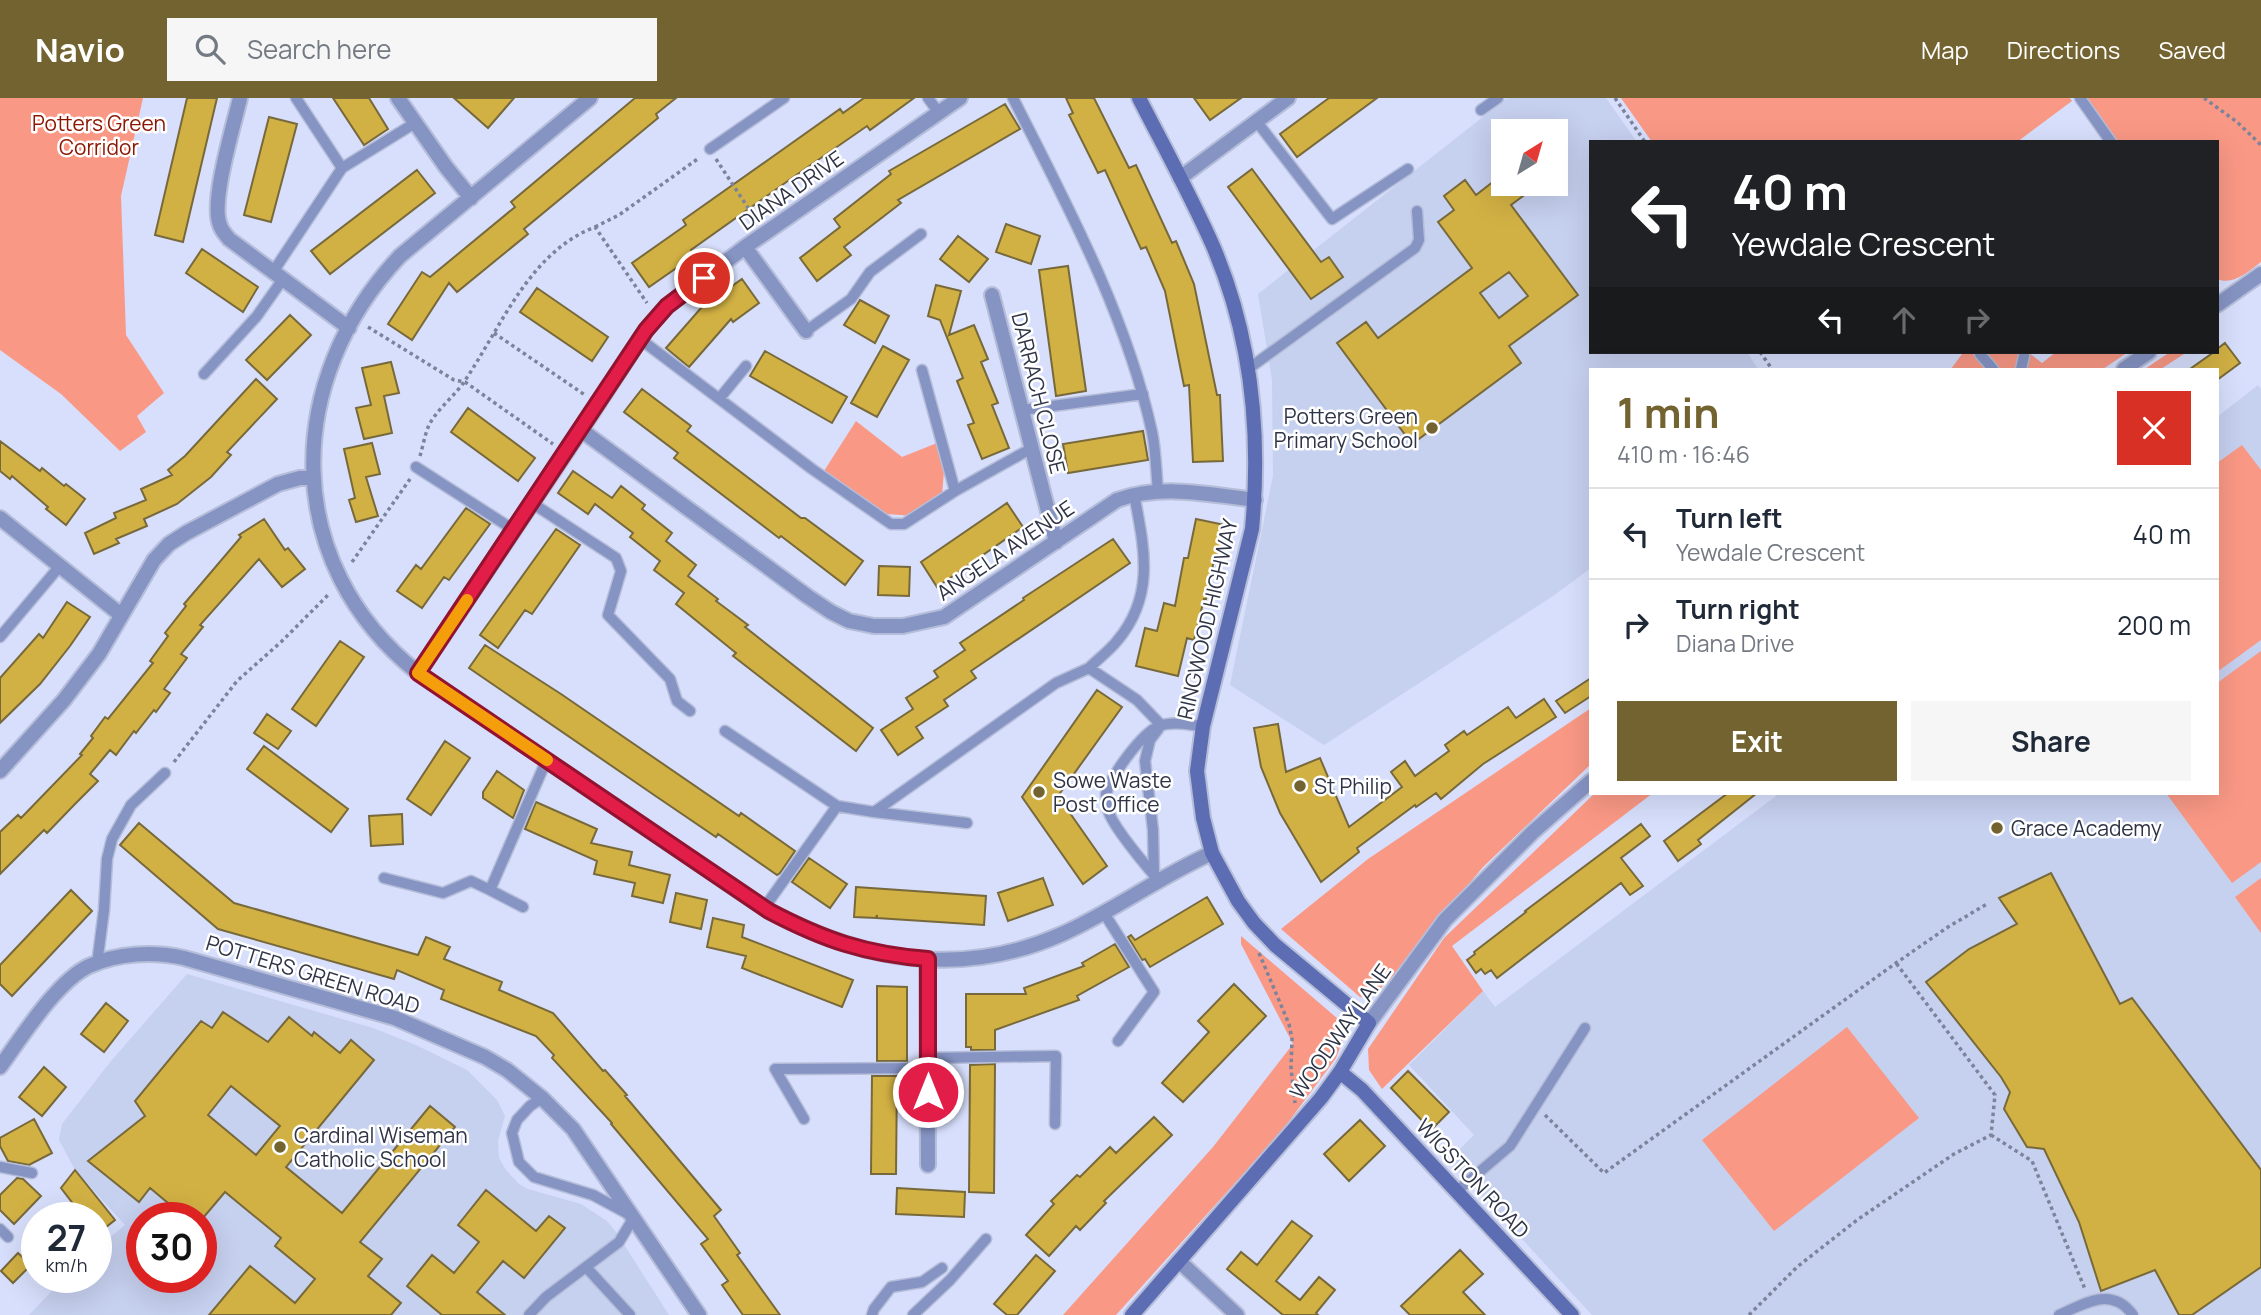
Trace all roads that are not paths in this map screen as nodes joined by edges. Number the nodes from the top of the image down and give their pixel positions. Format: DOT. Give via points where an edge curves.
graph roads {
  1 [pos="240,98"];
  2 [pos="296,98"];
  3 [pos="398,98"];
  4 [pos="590,98"];
  5 [pos="784,98"];
  6 [pos="928,98"];
  7 [pos="960,98"];
  8 [pos="1013,98"];
  9 [pos="1139,98"];
  10 [pos="1288,98"];
  11 [pos="1498,98"];
  12 [pos="2080,98"];
  13 [pos="1481,110"];
  14 [pos="939,113"];
  15 [pos="1257,122"];
  16 [pos="415,123"];
  17 [pos="2109,140"];
  18 [pos="710,149"];
  19 [pos="342,168"];
  20 [pos="1408,169"];
  21 [pos="1180,178"];
  22 [pos="471,198"];
  23 [pos="1418,211"];
  24 [pos="921,234"];
  25 [pos="745,247"];
  26 [pos="2261,274"];
  27 [pos="278,276"];
  28 [pos="992,295"];
  29 [pos="2219,300"];
  30 [pos="349,328"];
  31 [pos="806,331"];
  32 [pos="640,339"];
  33 [pos="1980,354"];
  34 [pos="2146,354"];
  35 [pos="2024,356"];
  36 [pos="746,366"];
  37 [pos="1992,368"];
  38 [pos="2021,368"];
  39 [pos="2125,368"];
  40 [pos="1248,369"];
  41 [pos="922,370"];
  42 [pos="204,374"];
  43 [pos="1143,394"];
  44 [pos="719,399"];
  45 [pos="1022,410"];
  46 [pos="581,430"];
  47 [pos="1032,448"];
  48 [pos="416,467"];
  49 [pos="313,478"];
  50 [pos="955,491"];
  51 [pos="1158,491"];
  52 [pos="1134,494"];
  53 [pos="1255,500"];
  54 [pos="532,503"];
  55 [pos="0,518"];
  56 [pos="514,530"];
  57 [pos="1056,542"];
  58 [pos="59,567"];
  59 [pos="121,615"];
  60 [pos="0,637"];
  61 [pos="1089,668"];
  62 [pos="418,673"];
  63 [pos="690,711"];
  64 [pos="1161,725"];
  65 [pos="1203,726"];
  66 [pos="725,732"];
  67 [pos="547,759"];
  68 [pos="0,771"];
  69 [pos="165,773"];
  70 [pos="1589,783"];
  71 [pos="837,806"];
  72 [pos="874,812"];
  73 [pos="967,823"];
  74 [pos="1212,853"];
  75 [pos="384,878"];
  76 [pos="1156,878"];
  77 [pos="490,890"];
  78 [pos="523,907"];
  79 [pos="764,908"];
  80 [pos="1104,913"];
  81 [pos="928,959"];
  82 [pos="97,964"];
  83 [pos="1369,1023"];
  84 [pos="1585,1028"];
  85 [pos="1118,1041"];
  86 [pos="928,1063"];
  87 [pos="0,1067"];
  88 [pos="1340,1072"];
  89 [pos="542,1098"];
  90 [pos="804,1119"];
  91 [pos="1055,1124"];
  92 [pos="928,1166"];
  93 [pos="0,1167"];
  94 [pos="33,1173"];
  95 [pos="1457,1191"];
  96 [pos="634,1217"];
  97 [pos="986,1240"];
  98 [pos="1179,1261"];
  99 [pos="586,1267"];
  100 [pos="942,1268"];
  101 [pos="529,1315"];
  102 [pos="630,1315"];
  103 [pos="699,1315"];
  104 [pos="872,1315"];
  105 [pos="913,1315"];
  106 [pos="1132,1315"];
  107 [pos="1237,1315"];
  108 [pos="1572,1315"];
  109 [pos="2059,1315"];
  110 [pos="2133,1315"];
  1 -- 27 [label="street" via="219,190 219,225 229,239"];
  2 -- 19 [label="lane"];
  3 -- 16 [label="street"];
  4 -- 22 [label="street"];
  5 -- 18 [label="lane"];
  6 -- 14 [label="lane"];
  7 -- 14 [label="street, DIANA DRIVE"];
  8 -- 43 [label="lane" via="1096,267"];
  9 -- 21 [label="street, RINGWOOD HIGHWAY"];
  10 -- 15 [label="street"];
  11 -- 13 [label="lane"];
  12 -- 17 [label="lane"];
  14 -- 25 [label="street, DIANA DRIVE"];
  15 -- 20 [label="lane" via="1332,219"];
  15 -- 21 [label="street"];
  16 -- 19 [label="lane"];
  16 -- 22 [label="street"];
  19 -- 27 [label="lane"];
  21 -- 40 [label="street, RINGWOOD HIGHWAY" via="1213,247"];
  22 -- 30 [label="street" via="380,277"];
  23 -- 40 [label="lane" via="1415,248"];
  24 -- 31 [label="lane" via="870,272 851,299"];
  25 -- 31 [label="street"];
  25 -- 32 [label="street, DIANA DRIVE" via="675,299"];
  26 -- 29 [label="street"];
  27 -- 30 [label="street"];
  27 -- 42 [label="lane" via="257,316"];
  28 -- 45 [label="street, DARRACH CLOSE"];
  30 -- 49 [label="street" via="323,388"];
  32 -- 44 [label="lane"];
  32 -- 46 [label="street, DIANA DRIVE"];
  33 -- 37 [label="lane"];
  34 -- 39 [label="street"];
  35 -- 38 [label="lane"];
  36 -- 44 [label="lane"];
  40 -- 53 [label="street, RINGWOOD HIGHWAY" via="1254,414"];
  41 -- 50 [label="lane"];
  43 -- 45 [label="lane"];
  43 -- 51 [label="lane"];
  44 -- 50 [label="lane" via="891,524 904,524"];
  45 -- 47 [label="street, DARRACH CLOSE"];
  46 -- 54 [label="street, DIANA DRIVE"];
  46 -- 57 [label="street, ANGELA AVENUE" via="807,596 849,621 902,626 944,617"];
  47 -- 50 [label="lane"];
  47 -- 57 [label="street, DARRACH CLOSE"];
  48 -- 56 [label="lane"];
  49 -- 59 [label="street" via="278,484 169,544"];
  49 -- 62 [label="street" via="327,548 342,582 381,639"];
  51 -- 52 [label="street, ANGELA AVENUE"];
  51 -- 53 [label="street, ANGELA AVENUE"];
  52 -- 57 [label="street, ANGELA AVENUE" via="1117,500"];
  52 -- 61 [label="lane" via="1145,555 1144,586 1117,641"];
  53 -- 65 [label="street, RINGWOOD HIGHWAY" via="1245,562"];
  54 -- 56 [label="street, DIANA DRIVE"];
  54 -- 63 [label="lane" via="616,558 621,571 608,615 670,680 677,701"];
  55 -- 58 [label="street"];
  56 -- 62 [label="street, DIANA DRIVE"];
  58 -- 59 [label="street"];
  58 -- 60 [label="lane"];
  59 -- 68 [label="street" via="64,700"];
  61 -- 64 [label="lane" via="1137,700"];
  61 -- 72 [label="lane" via="1056,683"];
  62 -- 67 [label="street"];
  64 -- 65 [label="lane"];
  64 -- 76 [label="lane" via="1150,740 1145,761"];
  64 -- 76 [label="lane" via="1148,732 1119,769 1106,795 1108,813"];
  65 -- 74 [label="street, RINGWOOD HIGHWAY" via="1197,771"];
  66 -- 71 [label="lane"];
  67 -- 77 [label="lane"];
  67 -- 79 [label="street"];
  69 -- 82 [label="lane" via="131,806 112,839"];
  70 -- 83 [label="street, WOODWAY LANE" via="1446,920"];
  71 -- 72 [label="lane"];
  71 -- 79 [label="lane"];
  72 -- 73 [label="lane"];
  74 -- 76 [label="street"];
  74 -- 83 [label="street, RINGWOOD HIGHWAY" via="1254,923"];
  75 -- 77 [label="lane" via="443,893 471,881"];
  76 -- 80 [label="street"];
  77 -- 78 [label="lane"];
  79 -- 81 [label="street" via="858,950"];
  80 -- 81 [label="street" via="1019,950 975,958"];
  80 -- 85 [label="lane" via="1154,992"];
  81 -- 86 [label="street"];
  82 -- 87 [label="street, POTTERS GREEN ROAD" via="74,976 53,998"];
  82 -- 89 [label="street, POTTERS GREEN ROAD" via="140,954 166,954 364,1009 424,1029 485,1057"];
  83 -- 88 [label="street, WOODWAY LANE"];
  84 -- 95 [label="lane" via="1510,1146"];
  86 -- 90 [label="lane" via="775,1069"];
  86 -- 91 [label="lane" via="1056,1056"];
  86 -- 92 [label="street"];
  88 -- 95 [label="street, WIGSTON ROAD"];
  88 -- 98 [label="street, WOODWAY LANE"];
  89 -- 96 [label="street, POTTERS GREEN ROAD" via="573,1129"];
  89 -- 96 [label="lane" via="517,1120 512,1133 519,1162 534,1177 593,1195"];
  93 -- 94 [label="lane"];
  95 -- 108 [label="street, WIGSTON ROAD"];
  96 -- 99 [label="lane" via="619,1242"];
  96 -- 103 [label="street, POTTERS GREEN ROAD"];
  97 -- 105 [label="lane"];
  98 -- 106 [label="street, WOODWAY LANE"];
  98 -- 107 [label="street"];
  99 -- 101 [label="lane"];
  99 -- 102 [label="lane"];
  100 -- 104 [label="lane" via="922,1282 891,1287"];
  109 -- 110 [label="lane" via="2090,1301 2113,1298"];
}
